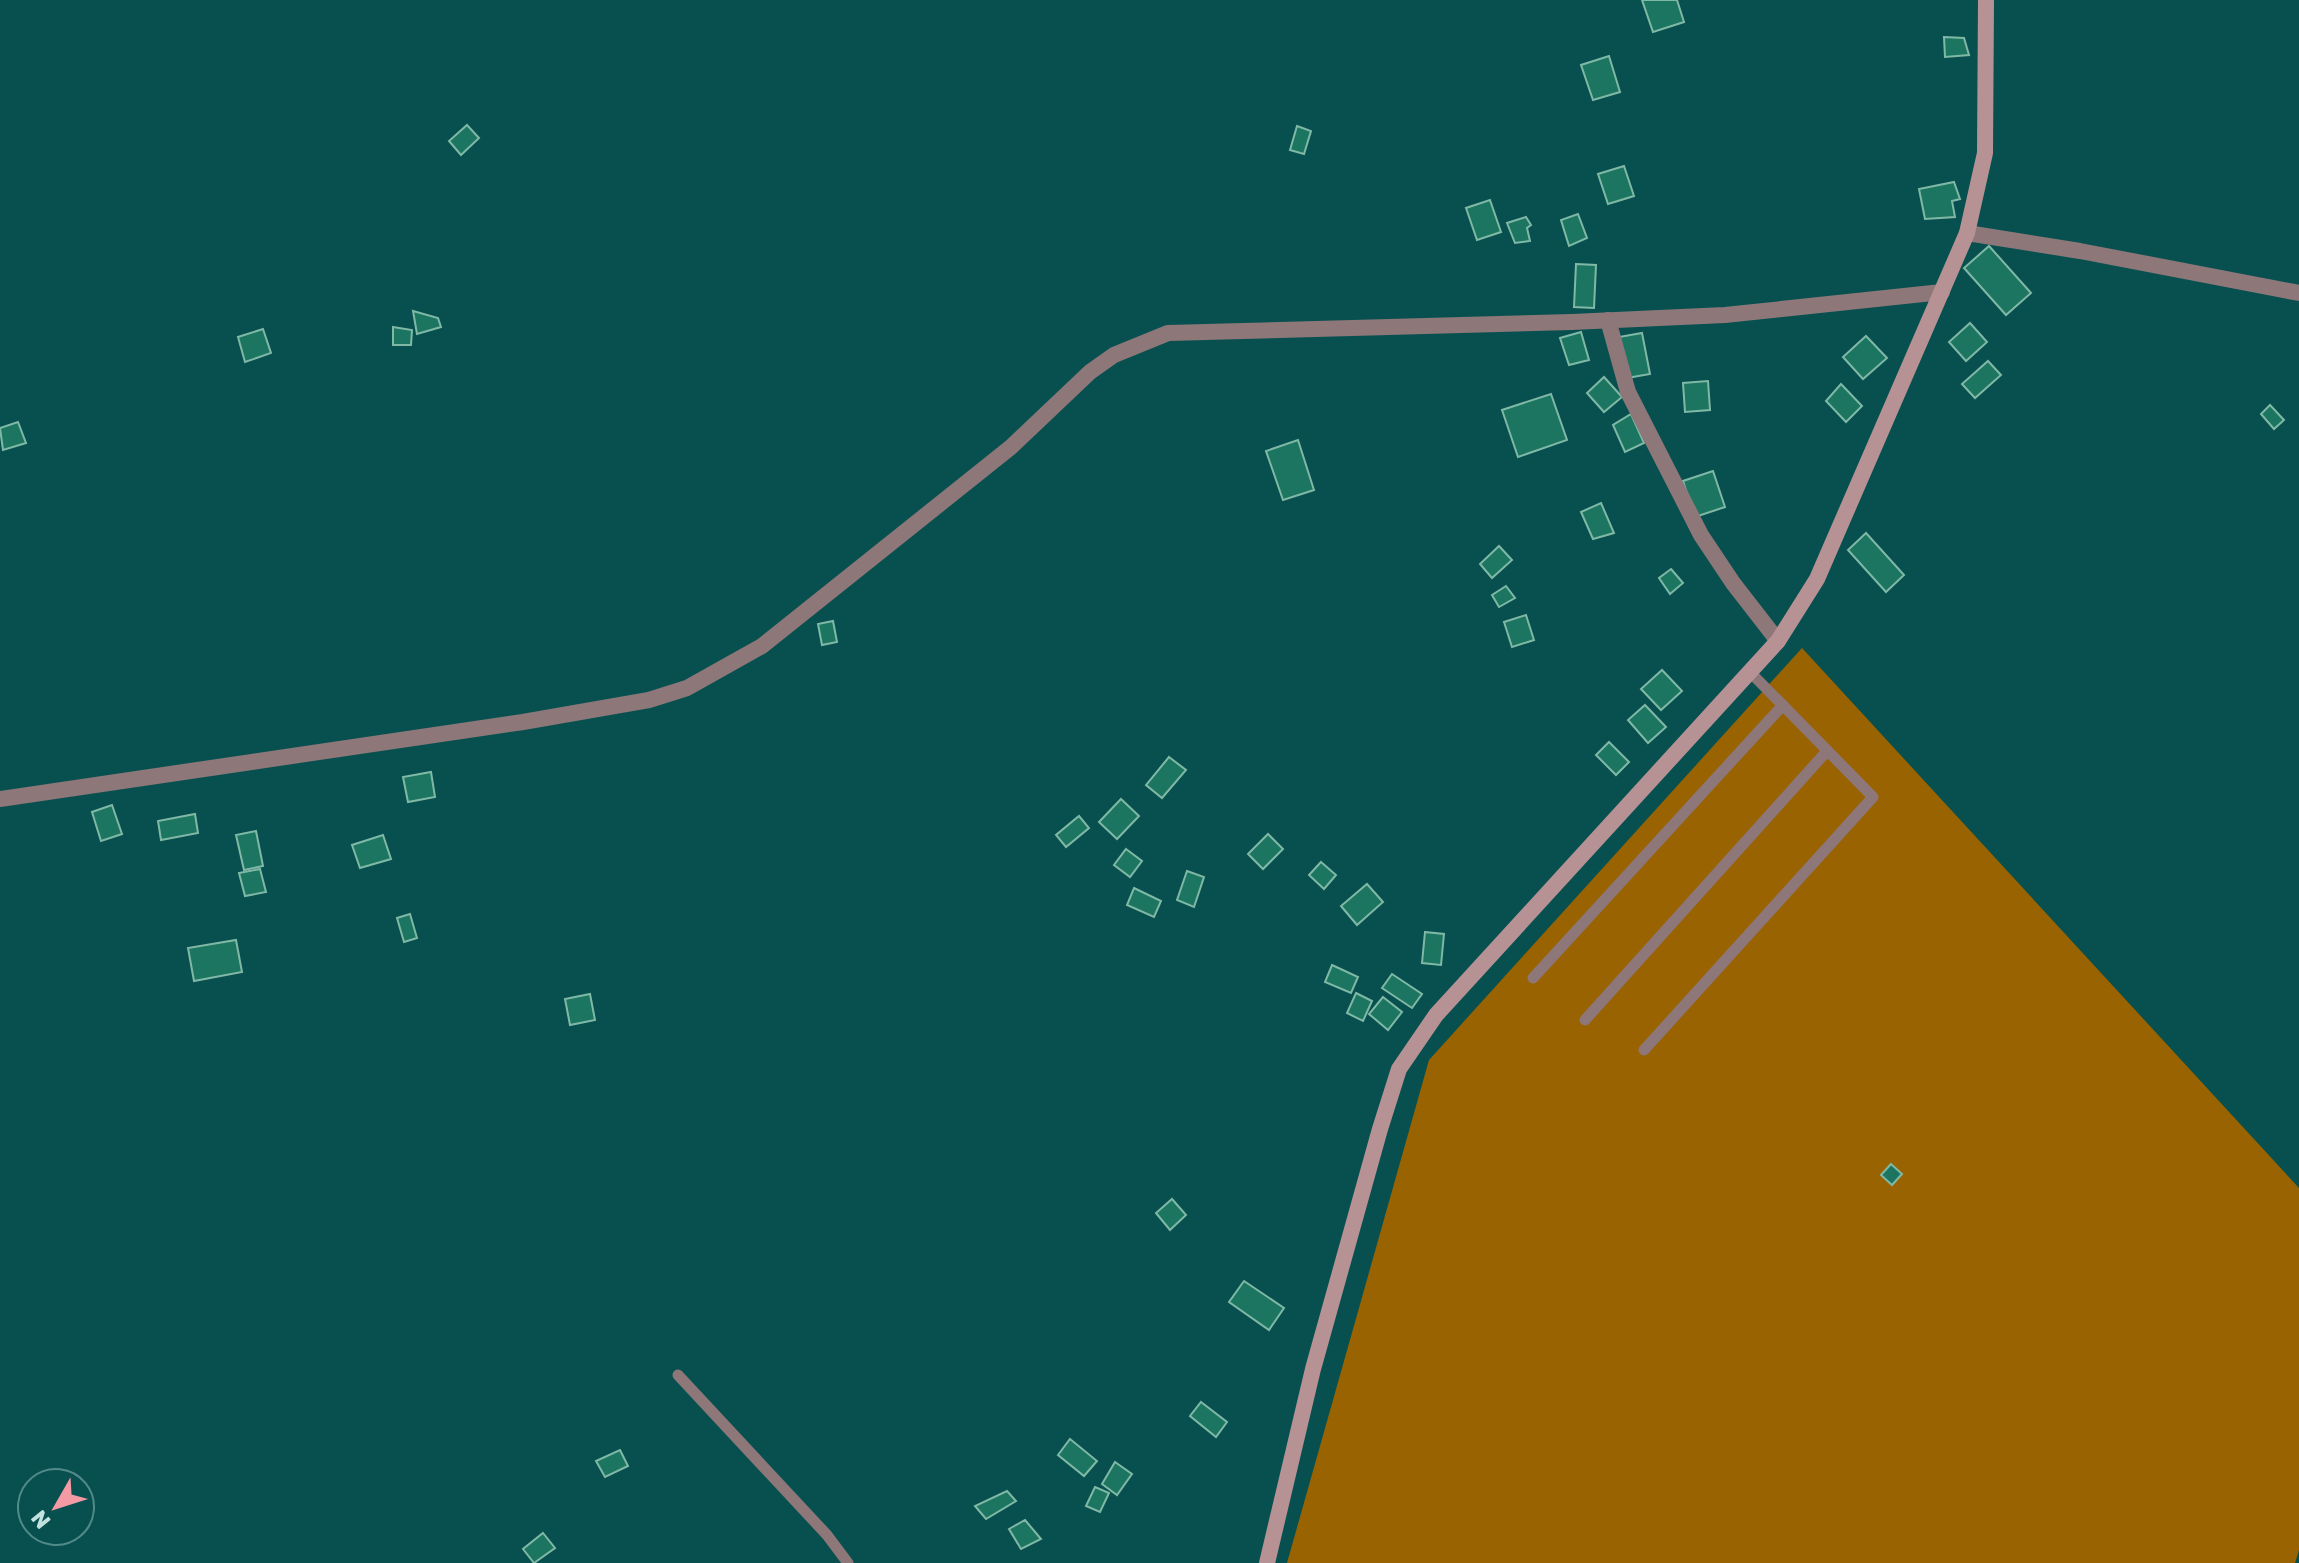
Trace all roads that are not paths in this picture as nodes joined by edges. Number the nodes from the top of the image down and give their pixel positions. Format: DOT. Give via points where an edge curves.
graph roads {
  1 [pos="1986,0"];
  2 [pos="1967,233"];
  3 [pos="1942,292"];
  4 [pos="2299,293"];
  5 [pos="1608,320"];
  6 [pos="1778,641"];
  7 [pos="1750,672"];
  8 [pos="1783,705"];
  9 [pos="1827,751"];
  10 [pos="0,799"];
  11 [pos="1533,978"];
  12 [pos="1585,1020"];
  13 [pos="1644,1050"];
  14 [pos="678,1375"];
  15 [pos="848,1563"];
  16 [pos="1267,1563"];
  1 -- 2 [label="street" via="1985,153"];
  2 -- 3 [label="street"];
  2 -- 4 [label="street"];
  3 -- 5 [label="street" via="1725,315"];
  3 -- 6 [label="street" via="1817,579"];
  5 -- 6 [label="street" via="1628,392 1701,535"];
  5 -- 10 [label="street" via="1168,333 1114,355 1090,372 1011,447 762,646 687,688 649,700 523,722"];
  6 -- 7 [label="street"];
  7 -- 8 [label="lane"];
  7 -- 16 [label="street" via="1436,1015 1399,1069 1313,1369"];
  8 -- 9 [label="lane"];
  8 -- 11 [label="lane"];
  9 -- 12 [label="lane"];
  9 -- 13 [label="lane" via="1873,797"];
  14 -- 15 [label="lane"];
}
